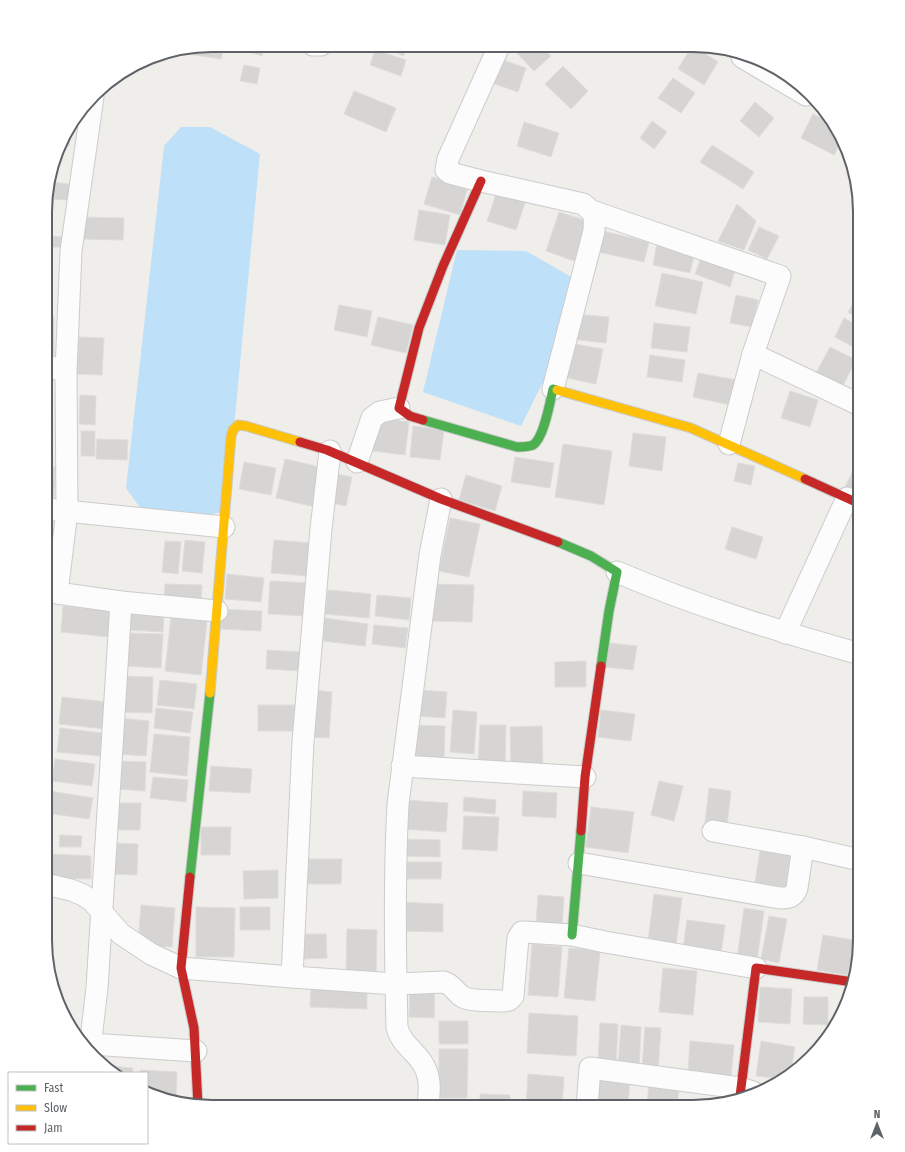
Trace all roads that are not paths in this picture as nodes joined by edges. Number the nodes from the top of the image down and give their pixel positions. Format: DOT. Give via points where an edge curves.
graph roads {
  1 [pos="496,52"];
  2 [pos="760,67"];
  3 [pos="791,86"];
  4 [pos="91,108"];
  5 [pos="481,181"];
  6 [pos="592,211"];
  7 [pos="754,354"];
  8 [pos="52,367"];
  9 [pos="66,372"];
  10 [pos="553,389"];
  11 [pos="853,402"];
  12 [pos="400,408"];
  13 [pos="729,444"];
  14 [pos="330,451"];
  15 [pos="357,462"];
  16 [pos="441,499"];
  17 [pos="853,501"];
  18 [pos="853,503"];
  19 [pos="52,510"];
  20 [pos="67,511"];
  21 [pos="224,528"];
  22 [pos="617,572"];
  23 [pos="52,596"];
  24 [pos="121,602"];
  25 [pos="217,611"];
  26 [pos="785,633"];
  27 [pos="853,652"];
  28 [pos="402,766"];
  29 [pos="585,777"];
  30 [pos="713,831"];
  31 [pos="803,847"];
  32 [pos="853,858"];
  33 [pos="579,863"];
  34 [pos="52,886"];
  35 [pos="102,912"];
  36 [pos="572,935"];
  37 [pos="182,968"];
  38 [pos="756,968"];
  39 [pos="292,977"];
  40 [pos="848,981"];
  41 [pos="396,984"];
  42 [pos="90,1043"];
  43 [pos="92,1045"];
  44 [pos="196,1051"];
  45 [pos="744,1091"];
  46 [pos="742,1092"];
  47 [pos="198,1100"];
  48 [pos="429,1100"];
  49 [pos="588,1100"];
  1 -- 5 [label="street" via="446,166 450,174"];
  2 -- 3 [label="street"];
  4 -- 9 [label="street" via="71,251"];
  5 -- 6 [label="street" via="583,204"];
  5 -- 12 [label="street" via="419,328"];
  6 -- 7 [label="street" via="780,276"];
  6 -- 10 [label="street" via="594,231"];
  7 -- 11 [label="street"];
  7 -- 13 [label="street"];
  8 -- 9 [label="street"];
  9 -- 20 [label="street"];
  10 -- 12 [label="street" via="540,435 535,443 526,446 517,447 410,416"];
  10 -- 13 [label="street" via="691,428"];
  12 -- 15 [label="street" via="380,412 372,418"];
  13 -- 17 [label="street"];
  14 -- 15 [label="street"];
  14 -- 21 [label="street" via="238,425 231,437"];
  14 -- 39 [label="street" via="302,742"];
  15 -- 16 [label="street"];
  16 -- 22 [label="street" via="547,537 591,556"];
  16 -- 28 [label="street" via="430,554"];
  18 -- 26 [label="street"];
  19 -- 20 [label="street"];
  20 -- 21 [label="street"];
  20 -- 23 [label="street"];
  21 -- 25 [label="street"];
  22 -- 26 [label="street" via="649,586"];
  22 -- 29 [label="street"];
  23 -- 24 [label="street"];
  24 -- 25 [label="street"];
  24 -- 35 [label="street"];
  25 -- 37 [label="street"];
  26 -- 27 [label="street"];
  28 -- 29 [label="street"];
  28 -- 41 [label="street" via="396,837"];
  29 -- 33 [label="street"];
  30 -- 31 [label="street"];
  31 -- 32 [label="street"];
  31 -- 33 [label="street" via="797,888 795,894 789,898"];
  33 -- 36 [label="street"];
  34 -- 35 [label="street" via="83,895"];
  35 -- 37 [label="street" via="121,934 151,954"];
  35 -- 42 [label="street"];
  36 -- 38 [label="street"];
  36 -- 41 [label="street" via="522,932 519,935 514,990 509,1000 464,998 458,995 450,984 444,982"];
  37 -- 39 [label="street"];
  37 -- 44 [label="street"];
  38 -- 40 [label="street"];
  38 -- 45 [label="street"];
  39 -- 41 [label="street"];
  41 -- 48 [label="street" via="398,1034 426,1069 430,1082"];
  43 -- 44 [label="street"];
  44 -- 47 [label="street"];
  46 -- 49 [label="street" via="590,1068"];
}
